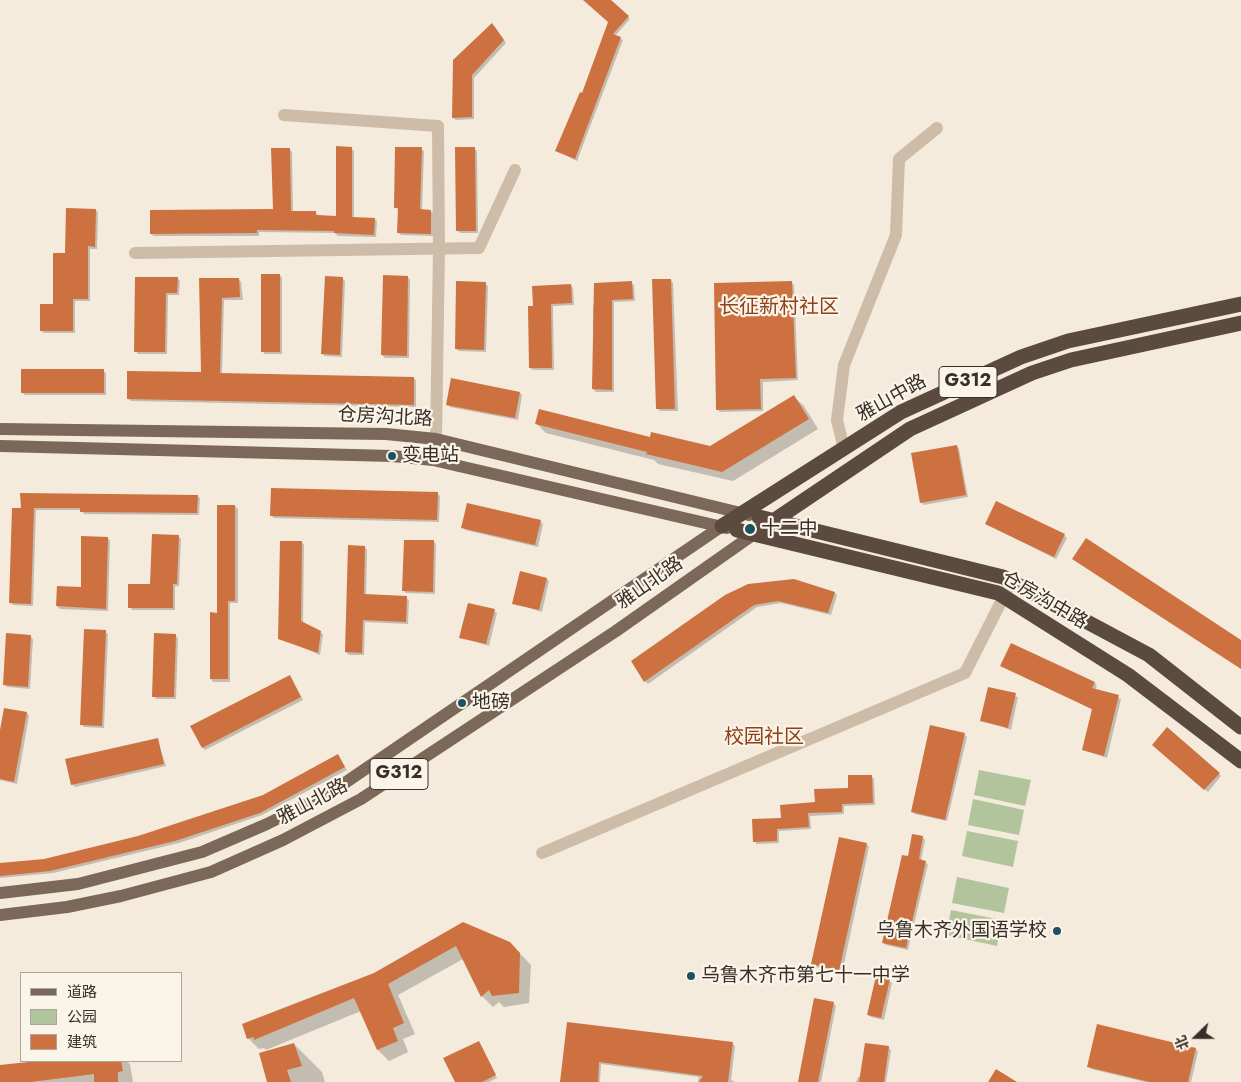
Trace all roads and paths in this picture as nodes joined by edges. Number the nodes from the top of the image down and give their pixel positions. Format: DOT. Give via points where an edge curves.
graph roads {
  1 [pos="284,115"];
  2 [pos="937,128"];
  3 [pos="515,170"];
  4 [pos="439,249"];
  5 [pos="135,253"];
  6 [pos="1241,304"];
  7 [pos="1241,323"];
  8 [pos="0,429"];
  9 [pos="436,439"];
  10 [pos="0,446"];
  11 [pos="844,449"];
  12 [pos="433,460"];
  13 [pos="743,513"];
  14 [pos="766,519"];
  15 [pos="730,528"];
  16 [pos="754,534"];
  17 [pos="1011,581"];
  18 [pos="1004,596"];
  19 [pos="1241,727"];
  20 [pos="1241,760"];
  21 [pos="542,853"];
  22 [pos="0,893"];
  23 [pos="0,915"];
  1 -- 4 [label="street" via="438,126"];
  2 -- 11 [label="street" via="899,159 896,235 844,365 837,420"];
  3 -- 4 [label="street" via="479,248"];
  4 -- 5 [label="street"];
  4 -- 9 [label="street"];
  6 -- 11 [label="highway, 雅山中路 / G312" via="1068,341 1021,358 901,412"];
  7 -- 14 [label="highway, 雅山中路 / G312" via="1072,360 1032,373 910,429"];
  8 -- 9 [label="main road, 仓房沟北路" via="386,434"];
  9 -- 12 [label="street"];
  9 -- 13 [label="main road, 仓房沟北路"];
  10 -- 12 [label="main road, 仓房沟北路" via="392,456"];
  11 -- 13 [label="highway, 雅山中路 / G312"];
  12 -- 15 [label="main road, 仓房沟北路"];
  13 -- 14 [label="main road, 仓房沟北路"];
  13 -- 15 [label="highway, 雅山中路 / G312"];
  14 -- 16 [label="highway, 雅山中路 / G312"];
  14 -- 17 [label="highway, 仓房沟中路"];
  15 -- 16 [label="highway, 仓房沟中路"];
  15 -- 22 [label="main road, 雅山北路 / G312" via="333,791 202,852 78,884"];
  16 -- 18 [label="highway, 仓房沟中路"];
  16 -- 23 [label="main road, 雅山北路 / G312" via="616,631 361,799 283,840 211,872 185,879 67,907"];
  17 -- 18 [label="street"];
  17 -- 19 [label="highway, 仓房沟中路" via="1149,655"];
  18 -- 20 [label="highway, 仓房沟中路" via="1128,675"];
  18 -- 21 [label="street" via="965,673"];
}
